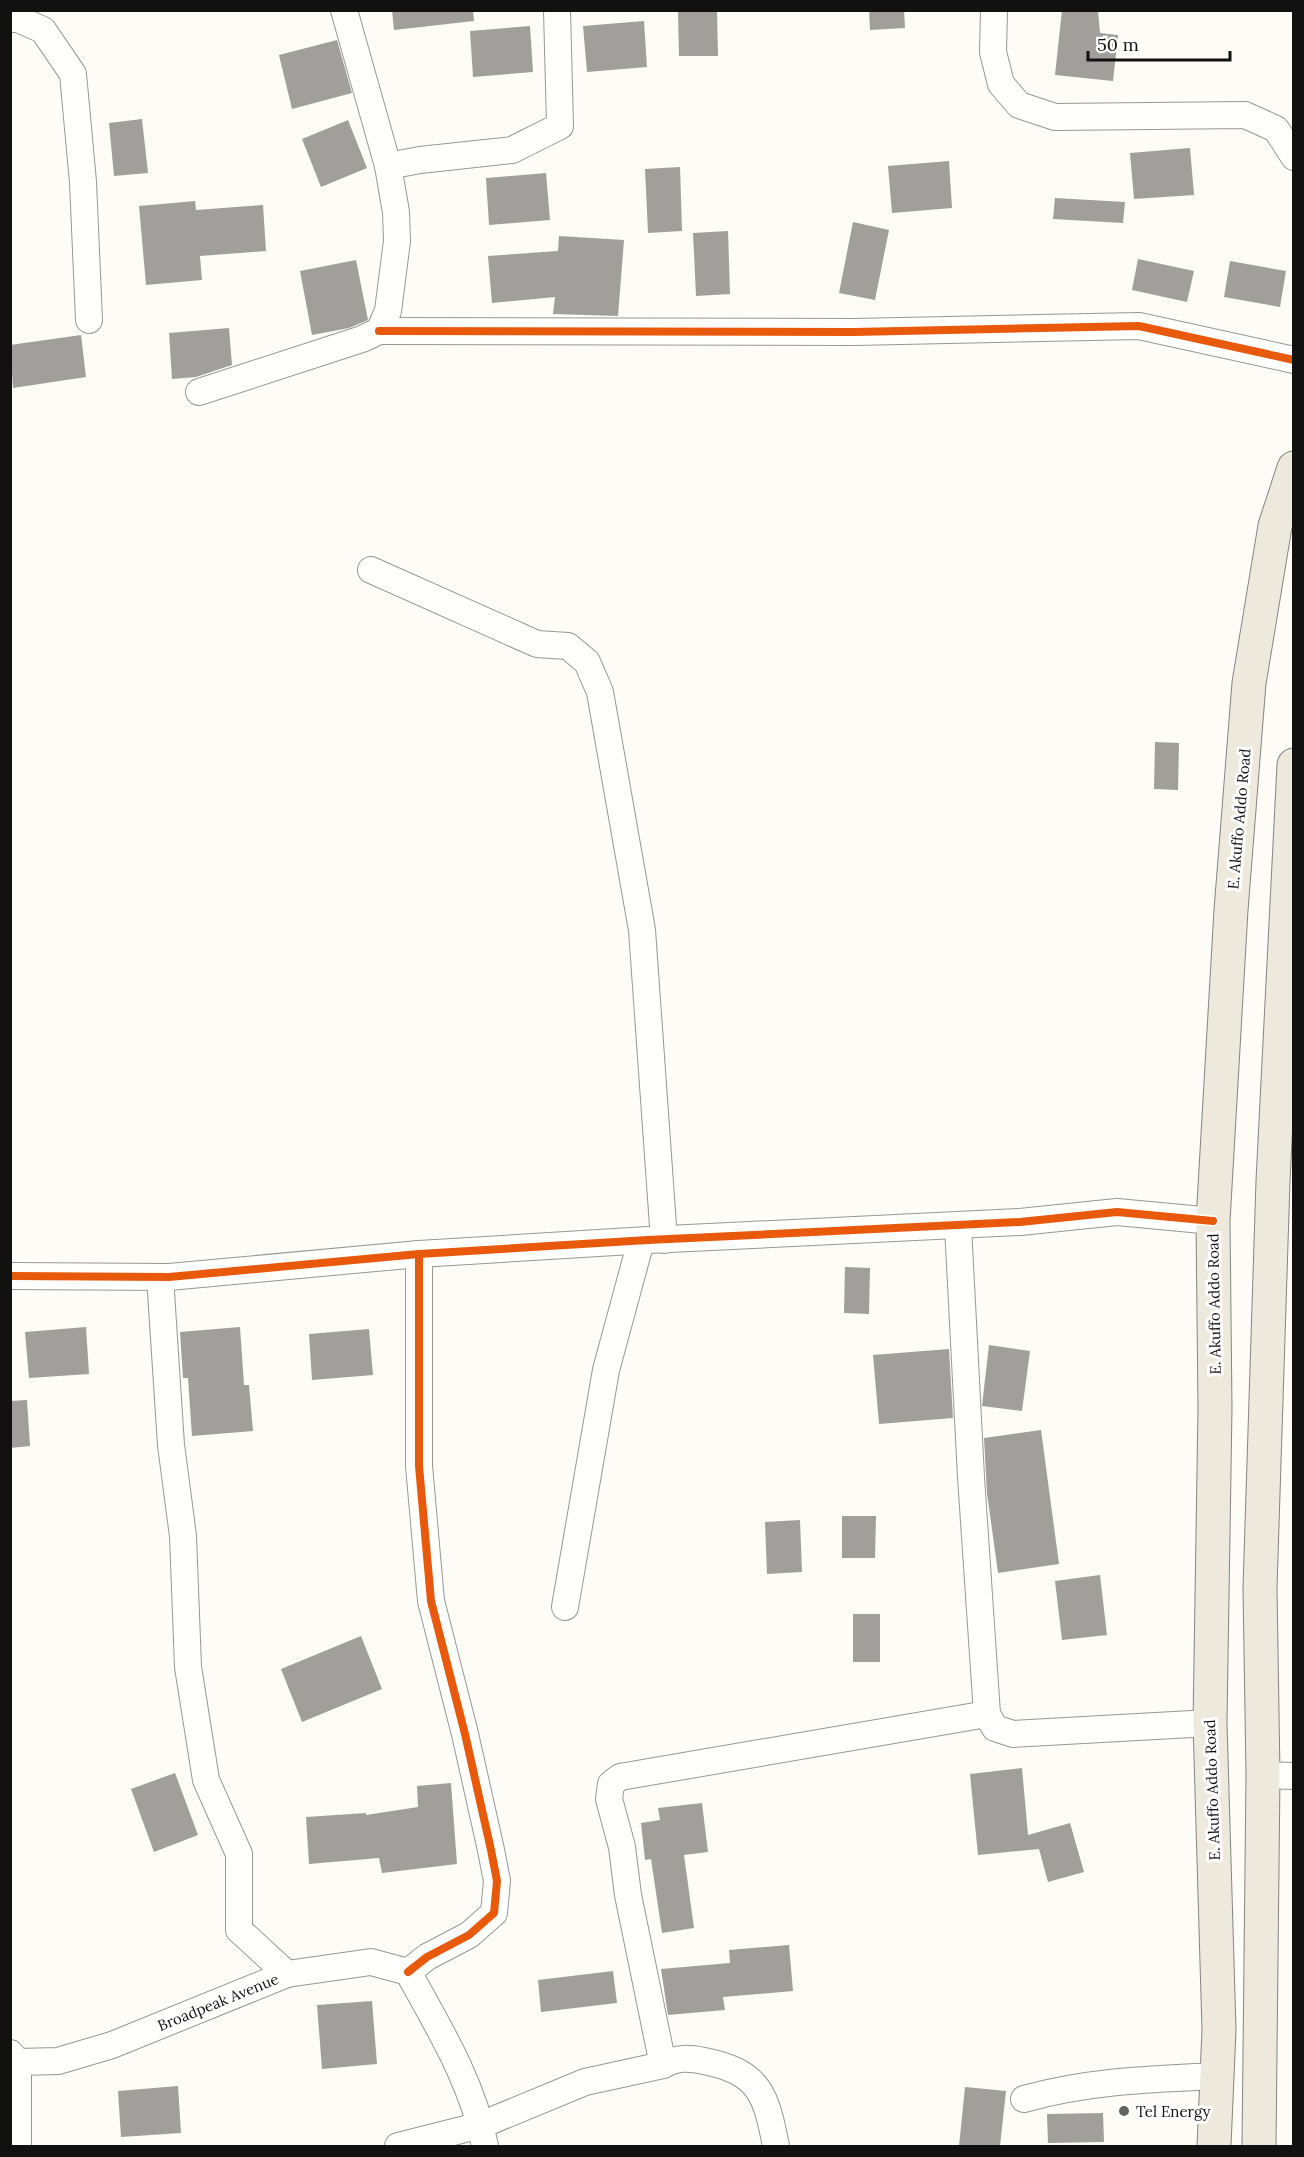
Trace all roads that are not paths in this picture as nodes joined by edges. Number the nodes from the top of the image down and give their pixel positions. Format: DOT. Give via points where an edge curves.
graph roads {
  1 [pos="344,10"];
  2 [pos="557,10"];
  3 [pos="994,10"];
  4 [pos="10,19"];
  5 [pos="1293,157"];
  6 [pos="388,166"];
  7 [pos="88,320"];
  8 [pos="380,331"];
  9 [pos="1293,360"];
  10 [pos="199,392"];
  11 [pos="1293,468"];
  12 [pos="371,570"];
  13 [pos="1293,765"];
  14 [pos="1283,1182"];
  15 [pos="1213,1221"];
  16 [pos="958,1226"];
  17 [pos="653,1240"];
  18 [pos="419,1254"];
  19 [pos="10,1276"];
  20 [pos="159,1277"];
  21 [pos="565,1607"];
  22 [pos="987,1714"];
  23 [pos="1210,1723"];
  24 [pos="1278,1775"];
  25 [pos="408,1972"];
  26 [pos="287,1974"];
  27 [pos="14,2057"];
  28 [pos="663,2065"];
  29 [pos="1217,2076"];
  30 [pos="1024,2099"];
  31 [pos="483,2136"];
  32 [pos="18,2146"];
  33 [pos="398,2146"];
  34 [pos="776,2146"];
  35 [pos="1214,2146"];
  36 [pos="1258,2146"];
  1 -- 6 [label="street"];
  2 -- 6 [label="street" via="560,126 512,150"];
  3 -- 5 [label="street" via="993,52 1001,84 1019,105 1055,117 1245,115 1276,129"];
  4 -- 7 [label="street" via="43,30 73,74 83,182"];
  6 -- 8 [label="street" via="397,241 387,311"];
  8 -- 9 [label="street" via="854,332 1139,326"];
  8 -- 10 [label="street"];
  11 -- 15 [label="main road, E. Akuffo Addo Road" via="1275,526 1249,683"];
  12 -- 17 [label="street" via="537,644 568,646 587,662 600,692 642,930"];
  13 -- 14 [label="main road"];
  14 -- 24 [label="main road" via="1260,1588"];
  15 -- 16 [label="street" via="1117,1212"];
  15 -- 23 [label="main road, E. Akuffo Addo Road" via="1215,1408"];
  16 -- 17 [label="street"];
  16 -- 22 [label="street"];
  17 -- 18 [label="street"];
  17 -- 21 [label="street" via="606,1370"];
  18 -- 20 [label="street"];
  18 -- 25 [label="street" via="419,1466 431,1601 497,1881 494,1913 469,1935"];
  19 -- 20 [label="street"];
  20 -- 26 [label="street" via="171,1445 183,1536 188,1667 200,1750 206,1780 239,1854 239,1930"];
  22 -- 23 [label="street" via="995,1728 1013,1734"];
  22 -- 28 [label="street" via="620,1776 611,1784 609,1799 622,1847"];
  23 -- 29 [label="main road, E. Akuffo Addo Road"];
  24 -- 36 [label="main road"];
  25 -- 26 [label="street, Broadpeak Avenue" via="371,1962"];
  25 -- 31 [label="street" via="451,2048"];
  26 -- 27 [label="street, Broadpeak Avenue" via="112,2045 57,2061"];
  27 -- 32 [label="street"];
  28 -- 31 [label="street" via="585,2082"];
  28 -- 34 [label="street" via="673,2059 692,2059 743,2073 760,2091"];
  29 -- 30 [label="street" via="1135,2080"];
  29 -- 35 [label="main road, E. Akuffo Addo Road"];
  31 -- 33 [label="street"];
}
